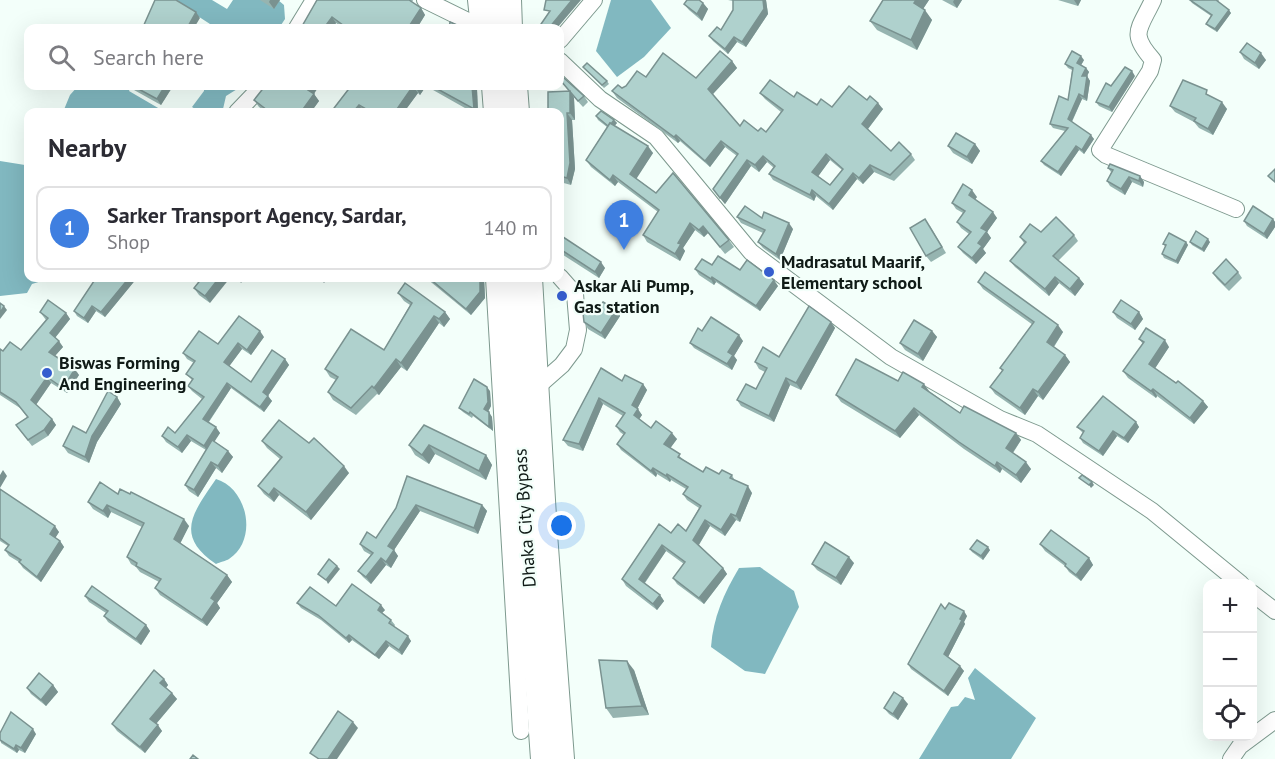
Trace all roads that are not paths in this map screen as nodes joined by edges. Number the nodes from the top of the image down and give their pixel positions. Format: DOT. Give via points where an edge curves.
graph roads {
  1 [pos="315,0"];
  2 [pos="425,0"];
  3 [pos="476,0"];
  4 [pos="489,0"];
  5 [pos="594,0"];
  6 [pos="1153,0"];
  7 [pos="300,24"];
  8 [pos="497,24"];
  9 [pos="564,35"];
  10 [pos="564,65"];
  11 [pos="258,90"];
  12 [pos="484,90"];
  13 [pos="494,90"];
  14 [pos="515,90"];
  15 [pos="241,108"];
  16 [pos="486,108"];
  17 [pos="496,108"];
  18 [pos="517,108"];
  19 [pos="1236,209"];
  20 [pos="494,282"];
  21 [pos="508,282"];
  22 [pos="530,282"];
  23 [pos="564,282"];
  24 [pos="537,387"];
  25 [pos="1235,579"];
  26 [pos="1257,597"];
  27 [pos="1275,611"];
  28 [pos="1275,720"];
  29 [pos="521,731"];
  30 [pos="543,759"];
  31 [pos="562,759"];
  32 [pos="1231,759"];
  1 -- 7 [label="street"];
  2 -- 8 [label="street"];
  3 -- 8 [label="street"];
  4 -- 8 [label="highway"];
  5 -- 9 [label="street"];
  6 -- 19 [label="street" via="1137,34 1140,45 1153,60 1150,71 1100,150"];
  10 -- 25 [label="street" via="600,99 656,137 751,252 891,357 1000,419 1037,434 1142,504"];
  11 -- 15 [label="street"];
  12 -- 16 [label="street"];
  13 -- 17 [label="highway"];
  14 -- 18 [label="highway"];
  20 -- 29 [label="street"];
  21 -- 30 [label="highway, Dhaka City Bypass"];
  22 -- 24 [label="highway"];
  23 -- 24 [label="street" via="575,294 578,330 574,350"];
  24 -- 31 [label="highway"];
  26 -- 27 [label="street"];
  28 -- 32 [label="street" via="1240,746"];
}
